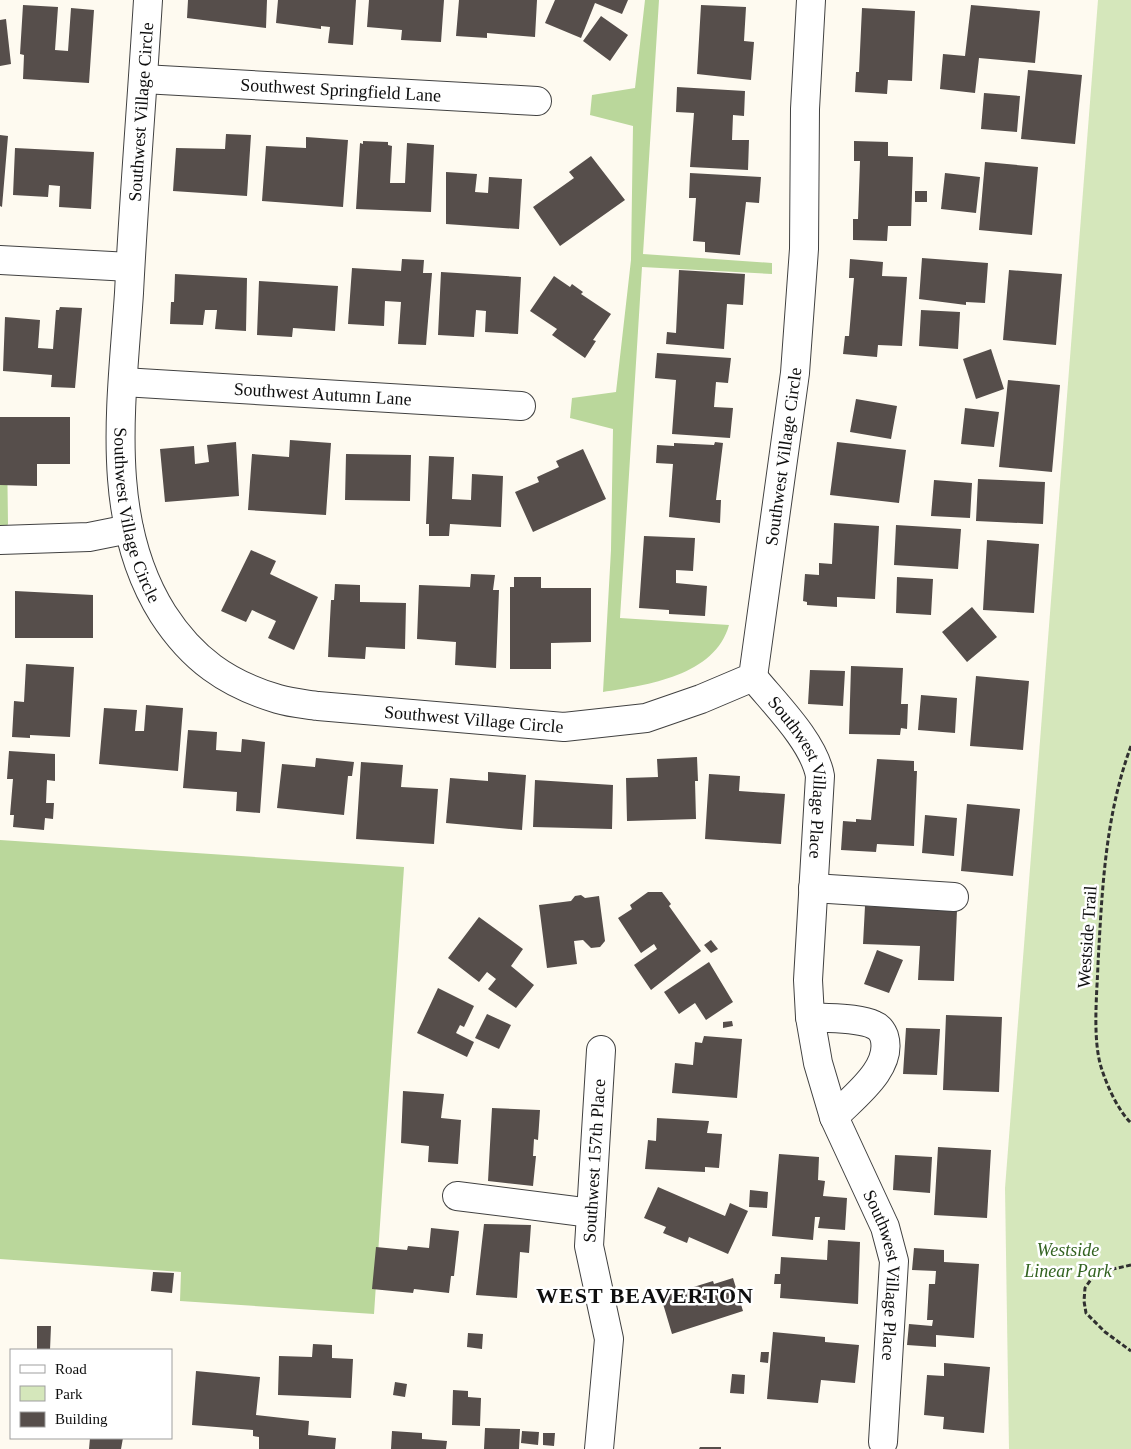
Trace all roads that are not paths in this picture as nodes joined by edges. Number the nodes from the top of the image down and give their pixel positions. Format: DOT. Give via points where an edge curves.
graph roads {
  1 [pos="148,0"];
  2 [pos="811,0"];
  3 [pos="143,79"];
  4 [pos="537,101"];
  5 [pos="0,260"];
  6 [pos="130,267"];
  7 [pos="123,382"];
  8 [pos="521,406"];
  9 [pos="129,529"];
  10 [pos="0,540"];
  11 [pos="753,677"];
  12 [pos="813,888"];
  13 [pos="954,897"];
  14 [pos="810,1017"];
  15 [pos="601,1050"];
  16 [pos="834,1117"];
  17 [pos="457,1196"];
  18 [pos="591,1213"];
  19 [pos="883,1447"];
  20 [pos="598,1449"];
  1 -- 3 [label="street, Southwest Village Circle"];
  2 -- 11 [label="street, Southwest Village Circle" via="805,109 804,249 795,373"];
  3 -- 4 [label="street, Southwest Springfield Lane"];
  3 -- 6 [label="street, Southwest Village Circle"];
  5 -- 6 [label="street"];
  6 -- 7 [label="street, Southwest Village Circle"];
  7 -- 8 [label="street, Southwest Autumn Lane"];
  7 -- 9 [label="street, Southwest Village Circle" via="122,485"];
  9 -- 10 [label="street" via="88,537"];
  9 -- 11 [label="street, Southwest Village Circle" via="135,558 149,592 177,636 192,653 241,686 279,700 564,727 646,718"];
  11 -- 12 [label="street, Southwest Village Place" via="818,762 821,791"];
  12 -- 13 [label="street, Southwest Village Place"];
  12 -- 14 [label="street, Southwest Village Place" via="808,980"];
  14 -- 16 [label="street, Southwest Village Place" via="818,1063"];
  14 -- 16 [label="street" via="876,1025 886,1044 880,1068"];
  15 -- 18 [label="street, Southwest 157th Place"];
  16 -- 19 [label="street, Southwest Village Place" via="885,1226 894,1261"];
  17 -- 18 [label="street"];
  18 -- 20 [label="street, Southwest 157th Place" via="589,1246 609,1339"];
}
